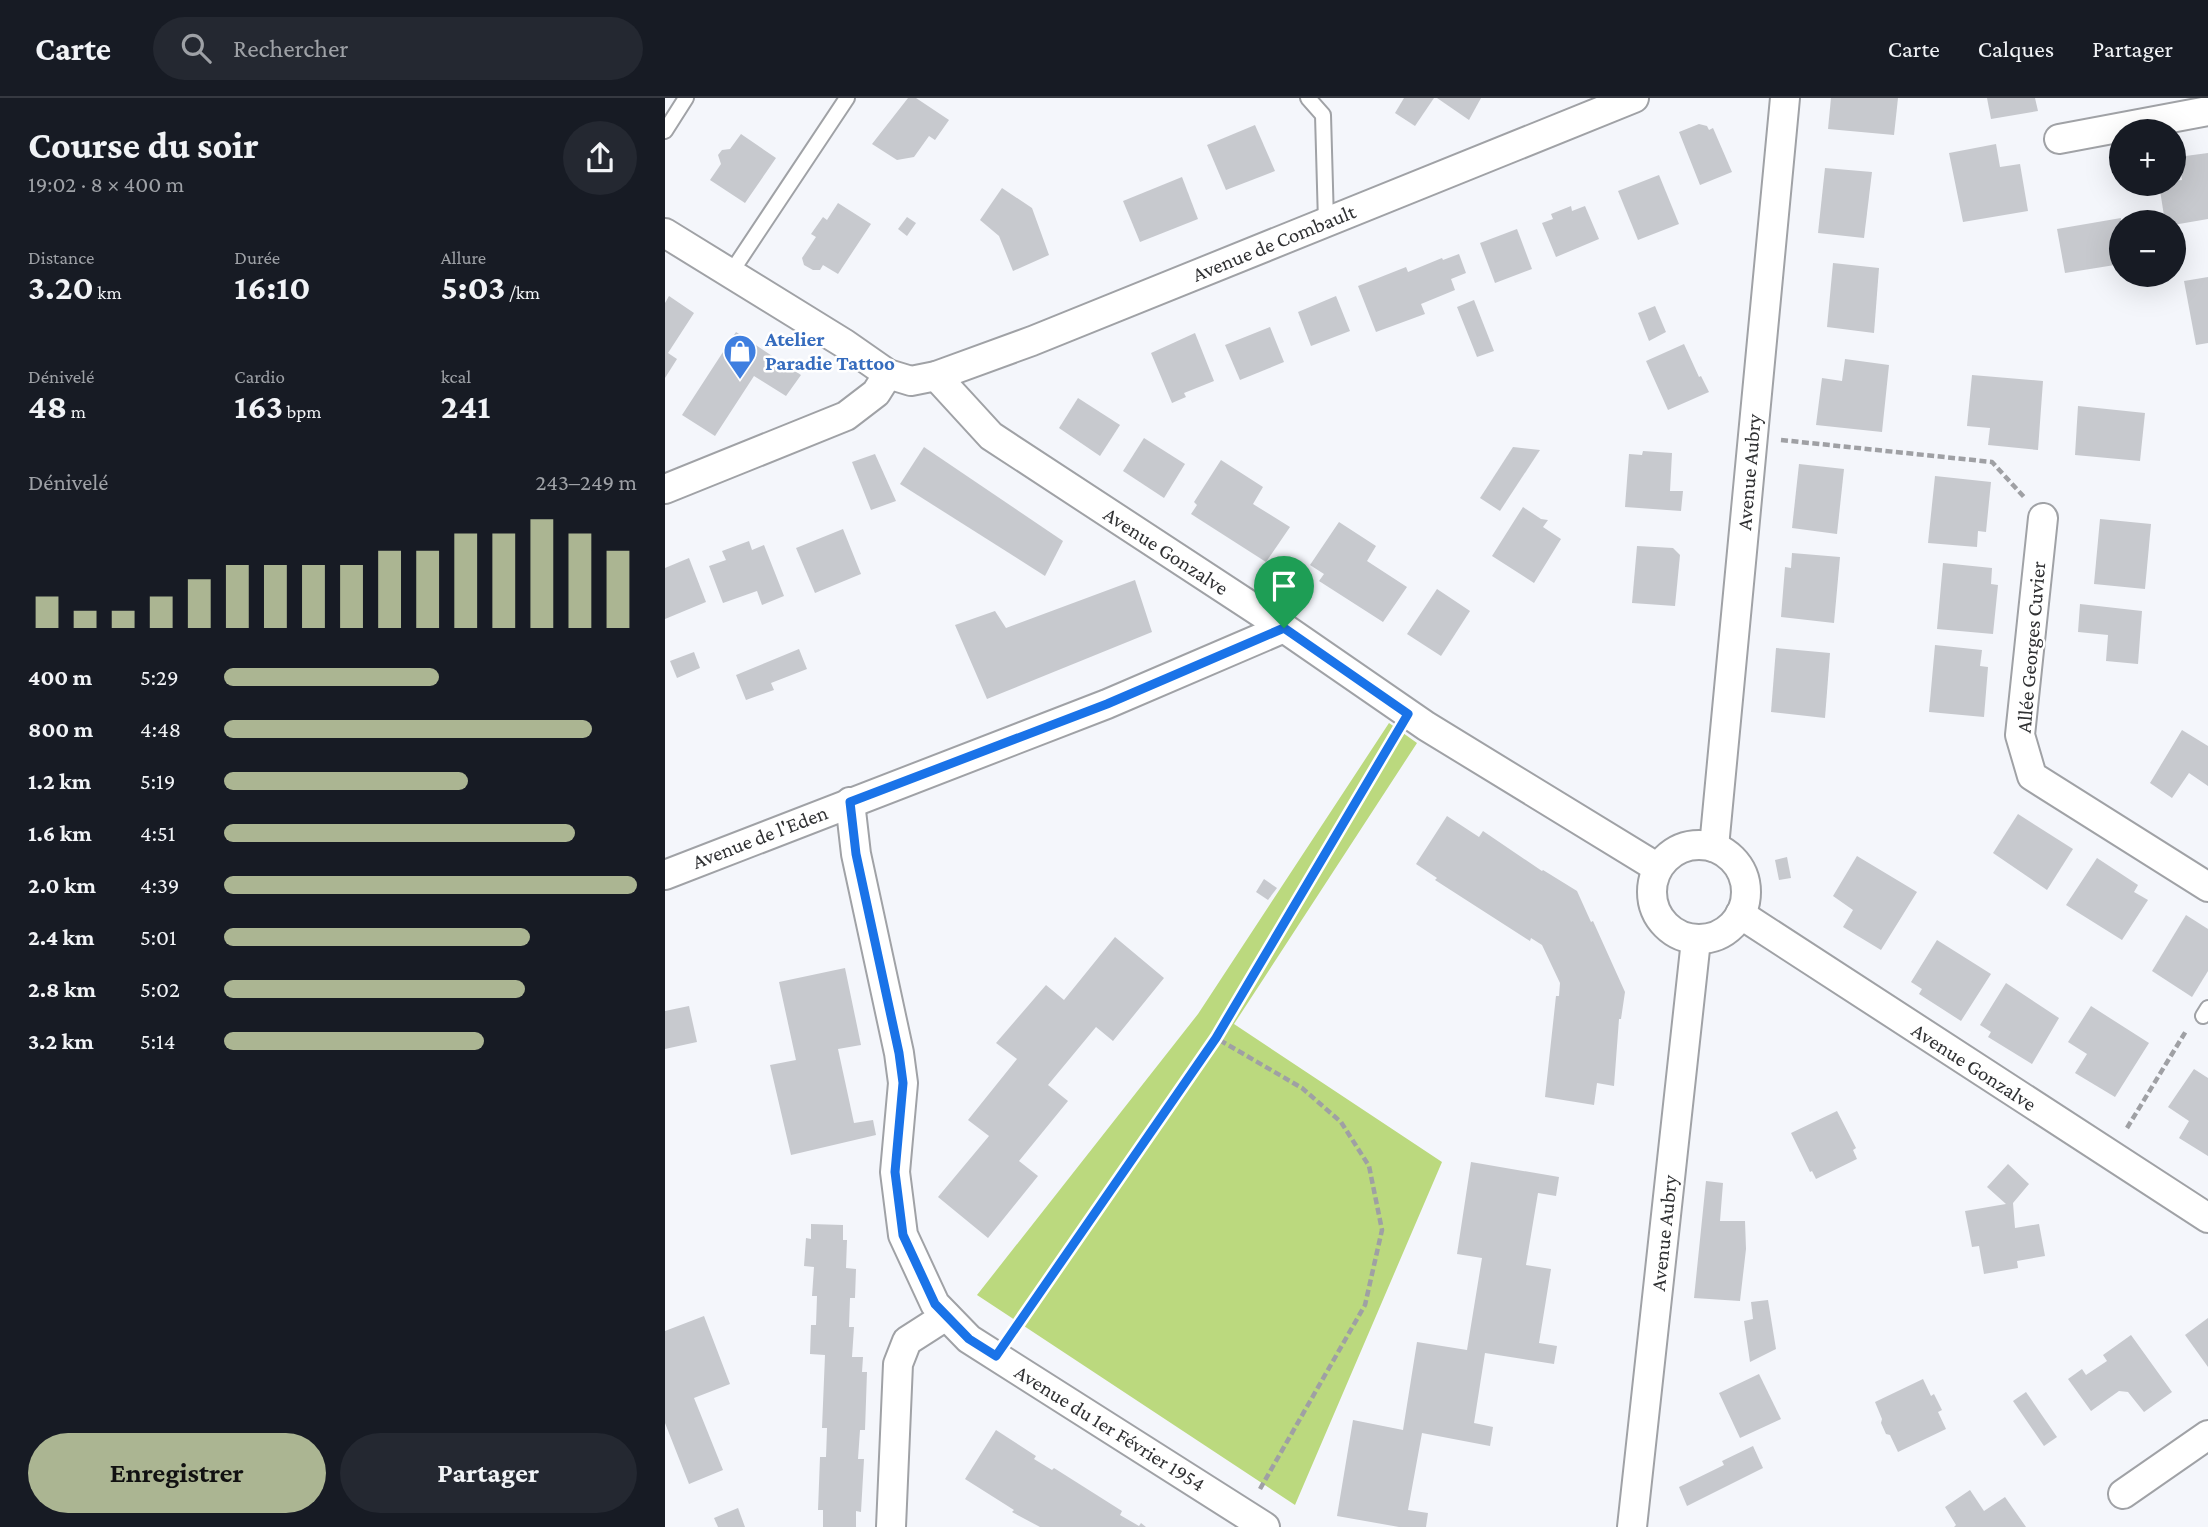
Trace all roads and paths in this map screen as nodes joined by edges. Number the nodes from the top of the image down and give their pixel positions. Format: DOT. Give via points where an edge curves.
graph roads {
  1 [pos="686,98"];
  2 [pos="847,98"];
  3 [pos="1308,98"];
  4 [pos="1634,98"];
  5 [pos="1785,98"];
  6 [pos="2208,111"];
  7 [pos="665,131"];
  8 [pos="2059,139"];
  9 [pos="1326,222"];
  10 [pos="665,233"];
  11 [pos="730,274"];
  12 [pos="912,377"];
  13 [pos="1752,437"];
  14 [pos="665,489"];
  15 [pos="2043,518"];
  16 [pos="1284,628"];
  17 [pos="1408,714"];
  18 [pos="850,802"];
  19 [pos="1714,847"];
  20 [pos="1658,868"];
  21 [pos="665,874"];
  22 [pos="2208,887"];
  23 [pos="1740,914"];
  24 [pos="1696,940"];
  25 [pos="2206,1012"];
  26 [pos="1216,1038"];
  27 [pos="2110,1156"];
  28 [pos="2208,1218"];
  29 [pos="946,1316"];
  30 [pos="996,1356"];
  31 [pos="2208,1436"];
  32 [pos="2123,1494"];
  33 [pos="1255,1521"];
  34 [pos="891,1527"];
  35 [pos="1632,1527"];
  1 -- 7 [label="lane"];
  2 -- 11 [label="lane"];
  3 -- 9 [label="lane" via="1323,115"];
  4 -- 9 [label="street, Avenue de Combault"];
  5 -- 13 [label="street, Avenue Aubry"];
  6 -- 8 [label="street"];
  9 -- 12 [label="street, Avenue de Combault" via="1032,341"];
  10 -- 11 [label="street, Avenue Gonzalve"];
  11 -- 12 [label="street, Avenue Gonzalve" via="845,344"];
  12 -- 14 [label="street" via="876,393 846,416"];
  12 -- 16 [label="street, Avenue Gonzalve" via="991,436"];
  13 -- 15 [label="path" via="1993,461"];
  13 -- 19 [label="street, Avenue Aubry"];
  15 -- 22 [label="street, Allée Georges Cuvier" via="2020,735 2032,776"];
  16 -- 17 [label="street, Avenue Gonzalve"];
  16 -- 18 [label="street, Avenue de l'Eden" via="1107,704"];
  17 -- 20 [label="street, Avenue Gonzalve"];
  17 -- 26 [label="path"];
  18 -- 21 [label="street, Avenue de l'Eden"];
  18 -- 29 [label="street, Avenue du 1er Février 1954" via="856,854 903,1083 895,1172 903,1235 935,1304"];
  19 -- 20 [label="street" via="1681,848"];
  19 -- 23 [label="street" via="1729,855 1739,868 1746,888"];
  20 -- 24 [label="street" via="1652,897 1657,913 1676,933"];
  23 -- 24 [label="street" via="1716,936"];
  23 -- 27 [label="street, Avenue Gonzalve"];
  24 -- 35 [label="street, Avenue Aubry"];
  25 -- 27 [label="path" via="2189,1027"];
  26 -- 30 [label="path"];
  26 -- 33 [label="path" via="1302,1088 1341,1122 1369,1166 1382,1230 1365,1305"];
  27 -- 28 [label="street, Avenue Gonzalve"];
  29 -- 30 [label="street, Avenue du 1er Février 1954" via="969,1339"];
  29 -- 34 [label="street" via="907,1341 898,1364"];
  30 -- 33 [label="street, Avenue du 1er Février 1954"];
  31 -- 32 [label="street"];
}
